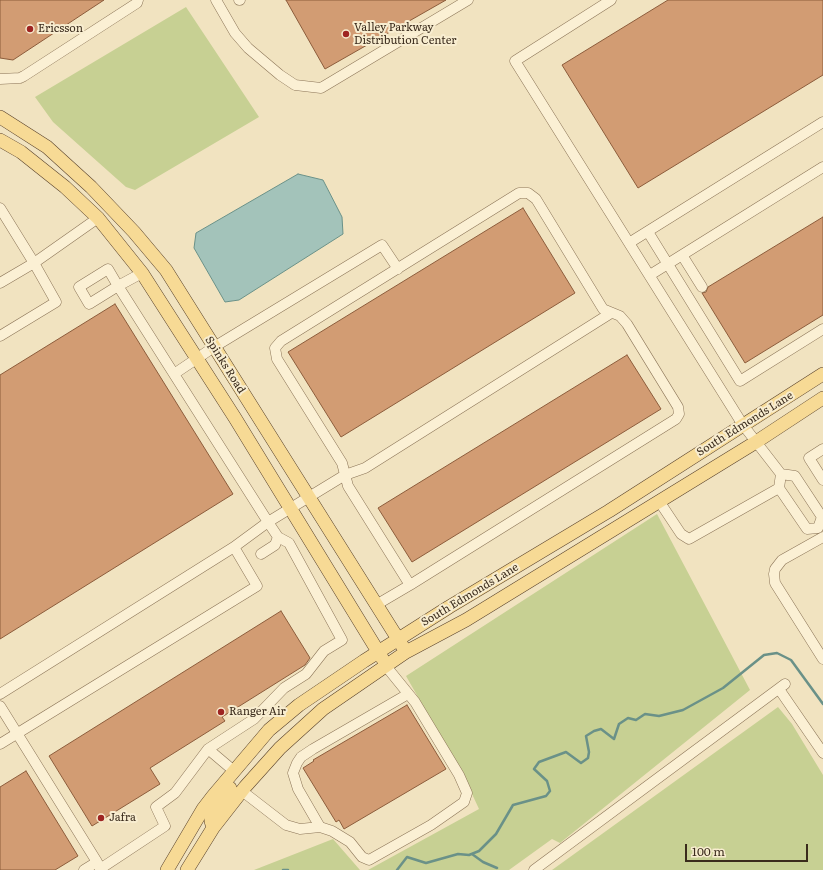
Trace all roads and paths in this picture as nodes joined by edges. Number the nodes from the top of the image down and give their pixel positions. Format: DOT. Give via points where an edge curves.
graph roads {
  1 [pos="138,0"];
  2 [pos="216,0"];
  3 [pos="468,0"];
  4 [pos="611,0"];
  5 [pos="0,79"];
  6 [pos="0,117"];
  7 [pos="823,122"];
  8 [pos="0,140"];
  9 [pos="823,167"];
  10 [pos="109,206"];
  11 [pos="2,214"];
  12 [pos="98,218"];
  13 [pos="648,232"];
  14 [pos="630,243"];
  15 [pos="682,255"];
  16 [pos="34,263"];
  17 [pos="668,264"];
  18 [pos="398,269"];
  19 [pos="142,274"];
  20 [pos="650,275"];
  21 [pos="0,283"];
  22 [pos="702,287"];
  23 [pos="611,313"];
  24 [pos="823,329"];
  25 [pos="0,336"];
  26 [pos="214,347"];
  27 [pos="197,358"];
  28 [pos="174,374"];
  29 [pos="823,374"];
  30 [pos="823,398"];
  31 [pos="743,425"];
  32 [pos="756,442"];
  33 [pos="823,449"];
  34 [pos="345,474"];
  35 [pos="781,474"];
  36 [pos="664,475"];
  37 [pos="823,480"];
  38 [pos="779,488"];
  39 [pos="671,495"];
  40 [pos="308,498"];
  41 [pos="659,501"];
  42 [pos="291,509"];
  43 [pos="268,522"];
  44 [pos="821,534"];
  45 [pos="278,537"];
  46 [pos="234,547"];
  47 [pos="261,554"];
  48 [pos="410,585"];
  49 [pos="376,606"];
  50 [pos="398,639"];
  51 [pos="378,652"];
  52 [pos="406,652"];
  53 [pos="823,659"];
  54 [pos="385,665"];
  55 [pos="0,694"];
  56 [pos="408,694"];
  57 [pos="0,706"];
  58 [pos="18,734"];
  59 [pos="0,744"];
  60 [pos="208,749"];
  61 [pos="823,753"];
  62 [pos="234,771"];
  63 [pos="242,791"];
  64 [pos="320,827"];
  65 [pos="213,828"];
  66 [pos="99,867"];
  67 [pos="84,870"];
  68 [pos="167,870"];
  69 [pos="187,870"];
  70 [pos="534,870"];
  1 -- 5 [label="street" via="24,76"];
  2 -- 3 [label="street" via="235,33 248,48 280,75 295,85 321,88"];
  4 -- 14 [label="street" via="515,61"];
  6 -- 10 [label="main road, Spinks Road" via="47,148"];
  7 -- 13 [label="street"];
  8 -- 12 [label="main road, Spinks Road" via="21,152 65,187"];
  9 -- 15 [label="street"];
  10 -- 12 [label="main road"];
  10 -- 26 [label="main road, Spinks Road" via="166,270"];
  11 -- 16 [label="street"];
  12 -- 16 [label="street"];
  12 -- 19 [label="main road, Spinks Road"];
  13 -- 14 [label="street"];
  13 -- 17 [label="street"];
  14 -- 20 [label="street"];
  15 -- 17 [label="street"];
  15 -- 22 [label="street"];
  16 -- 21 [label="street"];
  16 -- 25 [label="street" via="56,302"];
  17 -- 20 [label="street"];
  17 -- 24 [label="street" via="740,381"];
  18 -- 23 [label="street" via="519,193 528,192 536,199 603,309"];
  18 -- 26 [label="street" via="382,245"];
  18 -- 34 [label="street" via="281,341 275,348 277,359 342,463"];
  19 -- 27 [label="main road, Spinks Road"];
  19 -- 28 [label="street" via="118,286"];
  20 -- 31 [label="street"];
  23 -- 34 [label="street" via="364,468"];
  23 -- 48 [label="street" via="620,316 627,324 678,407 679,414 676,419"];
  26 -- 27 [label="street"];
  26 -- 40 [label="main road, Spinks Road"];
  27 -- 28 [label="street"];
  27 -- 42 [label="main road, Spinks Road"];
  28 -- 43 [label="street"];
  29 -- 31 [label="main road, South Edmonds Lane"];
  30 -- 32 [label="main road, South Edmonds Lane"];
  31 -- 32 [label="street"];
  31 -- 36 [label="main road, South Edmonds Lane"];
  32 -- 35 [label="street"];
  32 -- 39 [label="main road, South Edmonds Lane"];
  33 -- 37 [label="street" via="809,458"];
  34 -- 40 [label="street"];
  34 -- 48 [label="street" via="348,486"];
  35 -- 38 [label="street"];
  35 -- 44 [label="street" via="795,476 822,517"];
  36 -- 39 [label="main road"];
  36 -- 50 [label="main road, South Edmonds Lane"];
  38 -- 41 [label="street" via="689,539 681,534"];
  38 -- 44 [label="street" via="807,529"];
  39 -- 41 [label="main road, South Edmonds Lane"];
  40 -- 42 [label="street"];
  40 -- 49 [label="main road, Spinks Road"];
  41 -- 52 [label="main road, South Edmonds Lane" via="466,620"];
  42 -- 43 [label="street"];
  42 -- 51 [label="main road, Spinks Road"];
  43 -- 45 [label="street"];
  43 -- 46 [label="street"];
  44 -- 53 [label="street" via="782,560 774,574 775,583"];
  45 -- 47 [label="street" via="275,544"];
  45 -- 60 [label="street" via="289,543 342,640 324,651 306,674 284,688 254,719"];
  46 -- 55 [label="street"];
  46 -- 58 [label="street" via="257,586"];
  48 -- 49 [label="street"];
  49 -- 50 [label="main road, Spinks Road"];
  50 -- 51 [label="main road, South Edmonds Lane"];
  50 -- 52 [label="main road, Spinks Road"];
  51 -- 54 [label="main road, Spinks Road"];
  51 -- 62 [label="main road, South Edmonds Lane" via="280,720"];
  52 -- 54 [label="main road, South Edmonds Lane"];
  54 -- 56 [label="street"];
  54 -- 63 [label="main road, South Edmonds Lane" via="323,709 280,748"];
  56 -- 64 [label="street" via="313,749 297,763 293,773 298,789"];
  56 -- 64 [label="street" via="416,702 459,775 467,793 464,802 431,825 369,860 362,857 350,842"];
  57 -- 58 [label="street"];
  58 -- 59 [label="street"];
  58 -- 66 [label="street"];
  60 -- 62 [label="street"];
  60 -- 66 [label="street" via="175,793 156,807 166,826"];
  61 -- 70 [label="street" via="782,687"];
  62 -- 65 [label="main road" via="236,780 215,812 211,821"];
  62 -- 68 [label="main road, South Edmonds Lane" via="203,809"];
  63 -- 64 [label="street" via="286,825 300,829"];
  63 -- 65 [label="main road, South Edmonds Lane"];
  65 -- 69 [label="main road, South Edmonds Lane"];
  66 -- 67 [label="street"];
}
